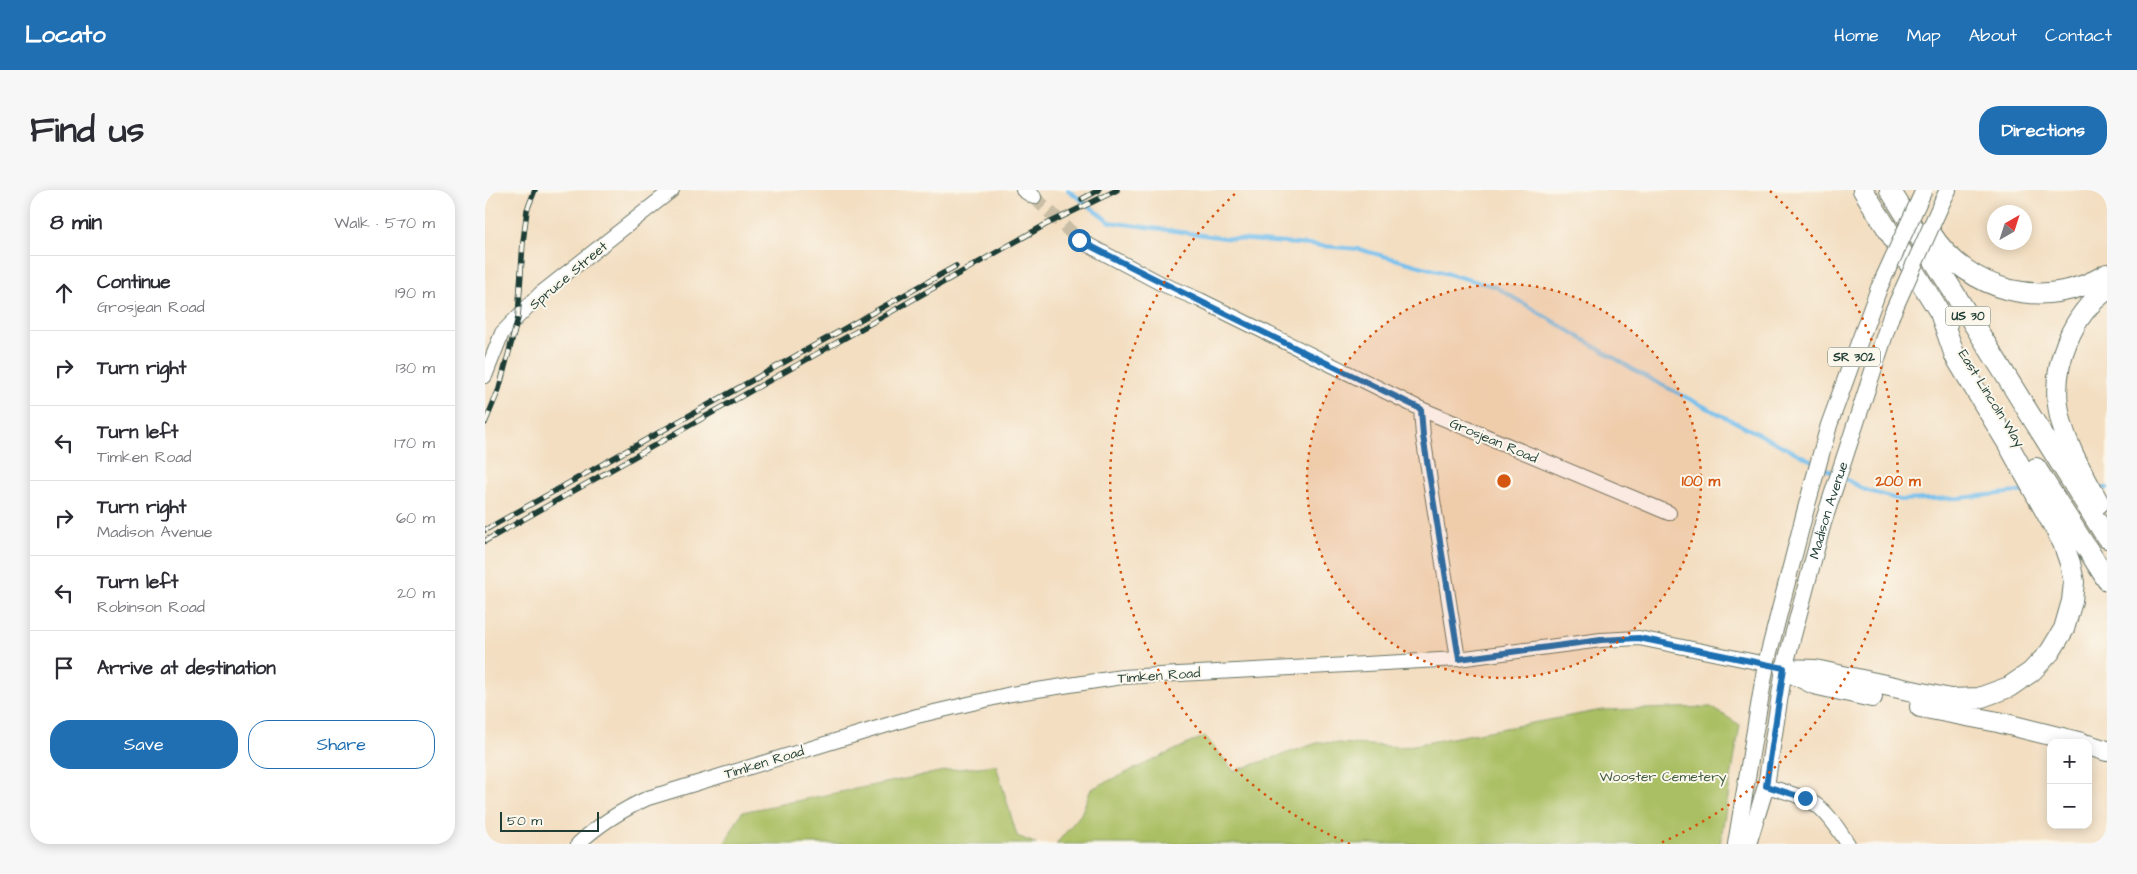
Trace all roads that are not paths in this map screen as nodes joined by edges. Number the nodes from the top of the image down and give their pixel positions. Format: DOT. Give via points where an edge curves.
graph roads {
  1 [pos="671,190"];
  2 [pos="1863,190"];
  3 [pos="1890,190"];
  4 [pos="1904,190"];
  5 [pos="1924,190"];
  6 [pos="1946,195"];
  7 [pos="1079,240"];
  8 [pos="2107,274"];
  9 [pos="2107,290"];
  10 [pos="485,376"];
  11 [pos="1421,409"];
  12 [pos="2015,444"];
  13 [pos="1669,513"];
  14 [pos="2107,516"];
  15 [pos="2107,538"];
  16 [pos="2107,580"];
  17 [pos="1459,659"];
  18 [pos="1775,666"];
  19 [pos="2066,739"];
  20 [pos="2092,745"];
  21 [pos="2107,751"];
  22 [pos="1766,786"];
  23 [pos="578,844"];
  24 [pos="1736,844"];
  25 [pos="1748,844"];
  26 [pos="1848,844"];
  1 -- 10 [label="street, Spruce Street" via="540,294 502,333"];
  2 -- 12 [label="highway, East Lincoln Way / US 30" via="1940,313"];
  3 -- 15 [label="highway, East Lincoln Way / US 30"];
  4 -- 8 [label="highway" via="1939,246 1953,261 1987,283 2040,294 2084,285"];
  5 -- 18 [label="main road, Madison Avenue / SR 302, bridge" via="1879,288 1829,425 1805,512"];
  6 -- 18 [label="main road, Madison Avenue / SR 302, bridge" via="1891,316"];
  7 -- 11 [label="street, Grosjean Road" via="1162,284"];
  9 -- 14 [label="highway" via="2088,307 2067,341 2061,361 2058,405 2069,441"];
  11 -- 13 [label="street, Grosjean Road"];
  11 -- 17 [label="street"];
  12 -- 16 [label="highway, East Lincoln Way / US 30"];
  12 -- 18 [label="highway" via="2063,542 2073,582 2068,618 2043,661 2009,687 1979,698 1950,699 1815,670"];
  17 -- 18 [label="street, Timken Road" via="1639,638"];
  17 -- 23 [label="street, Timken Road" via="1122,677 965,704 649,798 607,820"];
  18 -- 19 [label="highway" via="1814,684"];
  18 -- 22 [label="main road, Madison Avenue / SR 302"];
  18 -- 24 [label="main road, Madison Avenue / SR 302"];
  20 -- 21 [label="highway"];
  22 -- 25 [label="main road, Madison Avenue / SR 302"];
  22 -- 26 [label="street" via="1805,798 1819,806 1831,817"];
}
